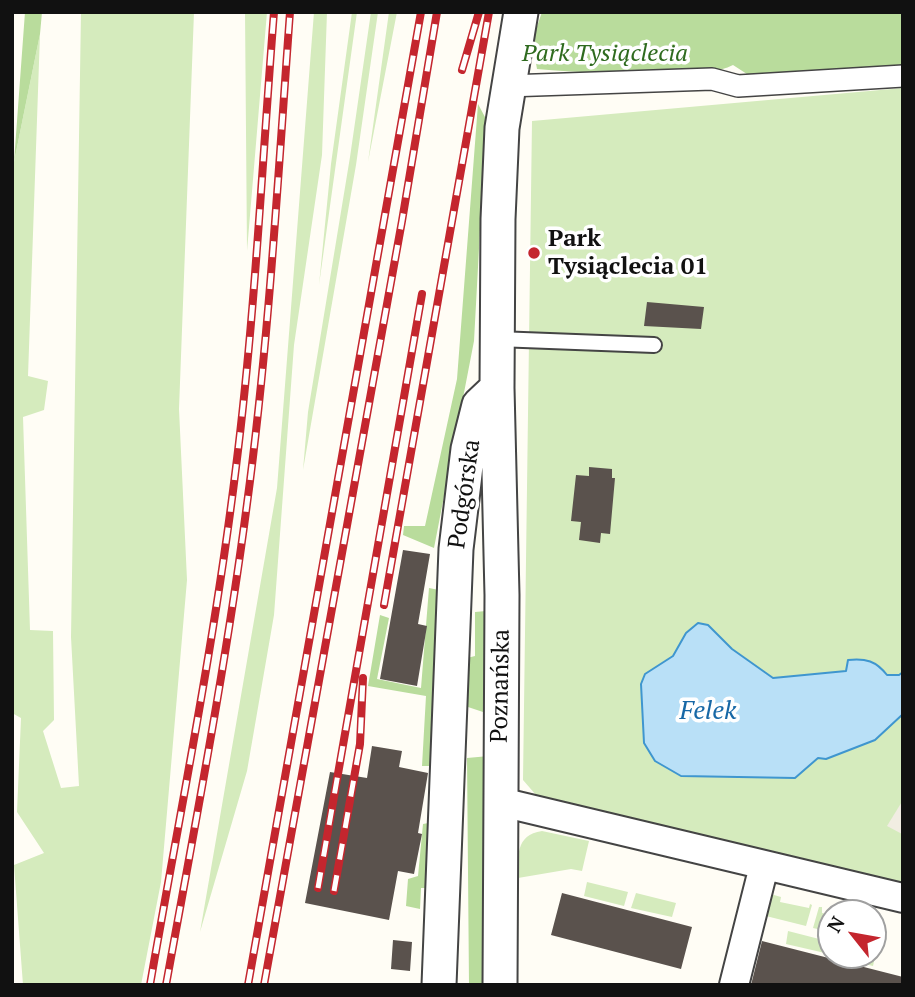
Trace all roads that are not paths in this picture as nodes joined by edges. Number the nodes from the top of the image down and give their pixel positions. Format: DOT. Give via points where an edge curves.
graph roads {
  1 [pos="520,12"];
  2 [pos="903,76"];
  3 [pos="507,86"];
  4 [pos="497,339"];
  5 [pos="654,345"];
  6 [pos="497,388"];
  7 [pos="501,802"];
  8 [pos="764,866"];
  9 [pos="903,898"];
  10 [pos="439,985"];
  11 [pos="500,985"];
  12 [pos="734,985"];
  1 -- 3 [label="street"];
  2 -- 3 [label="street" via="738,86 712,79"];
  3 -- 4 [label="street" via="500,161"];
  4 -- 5 [label="lane"];
  4 -- 6 [label="street"];
  6 -- 7 [label="street, Poznańska"];
  6 -- 10 [label="street, Podgórska" via="479,405 468,449 456,549"];
  7 -- 8 [label="street"];
  7 -- 11 [label="street, Poznańska"];
  8 -- 9 [label="street"];
  8 -- 12 [label="street"];
}
